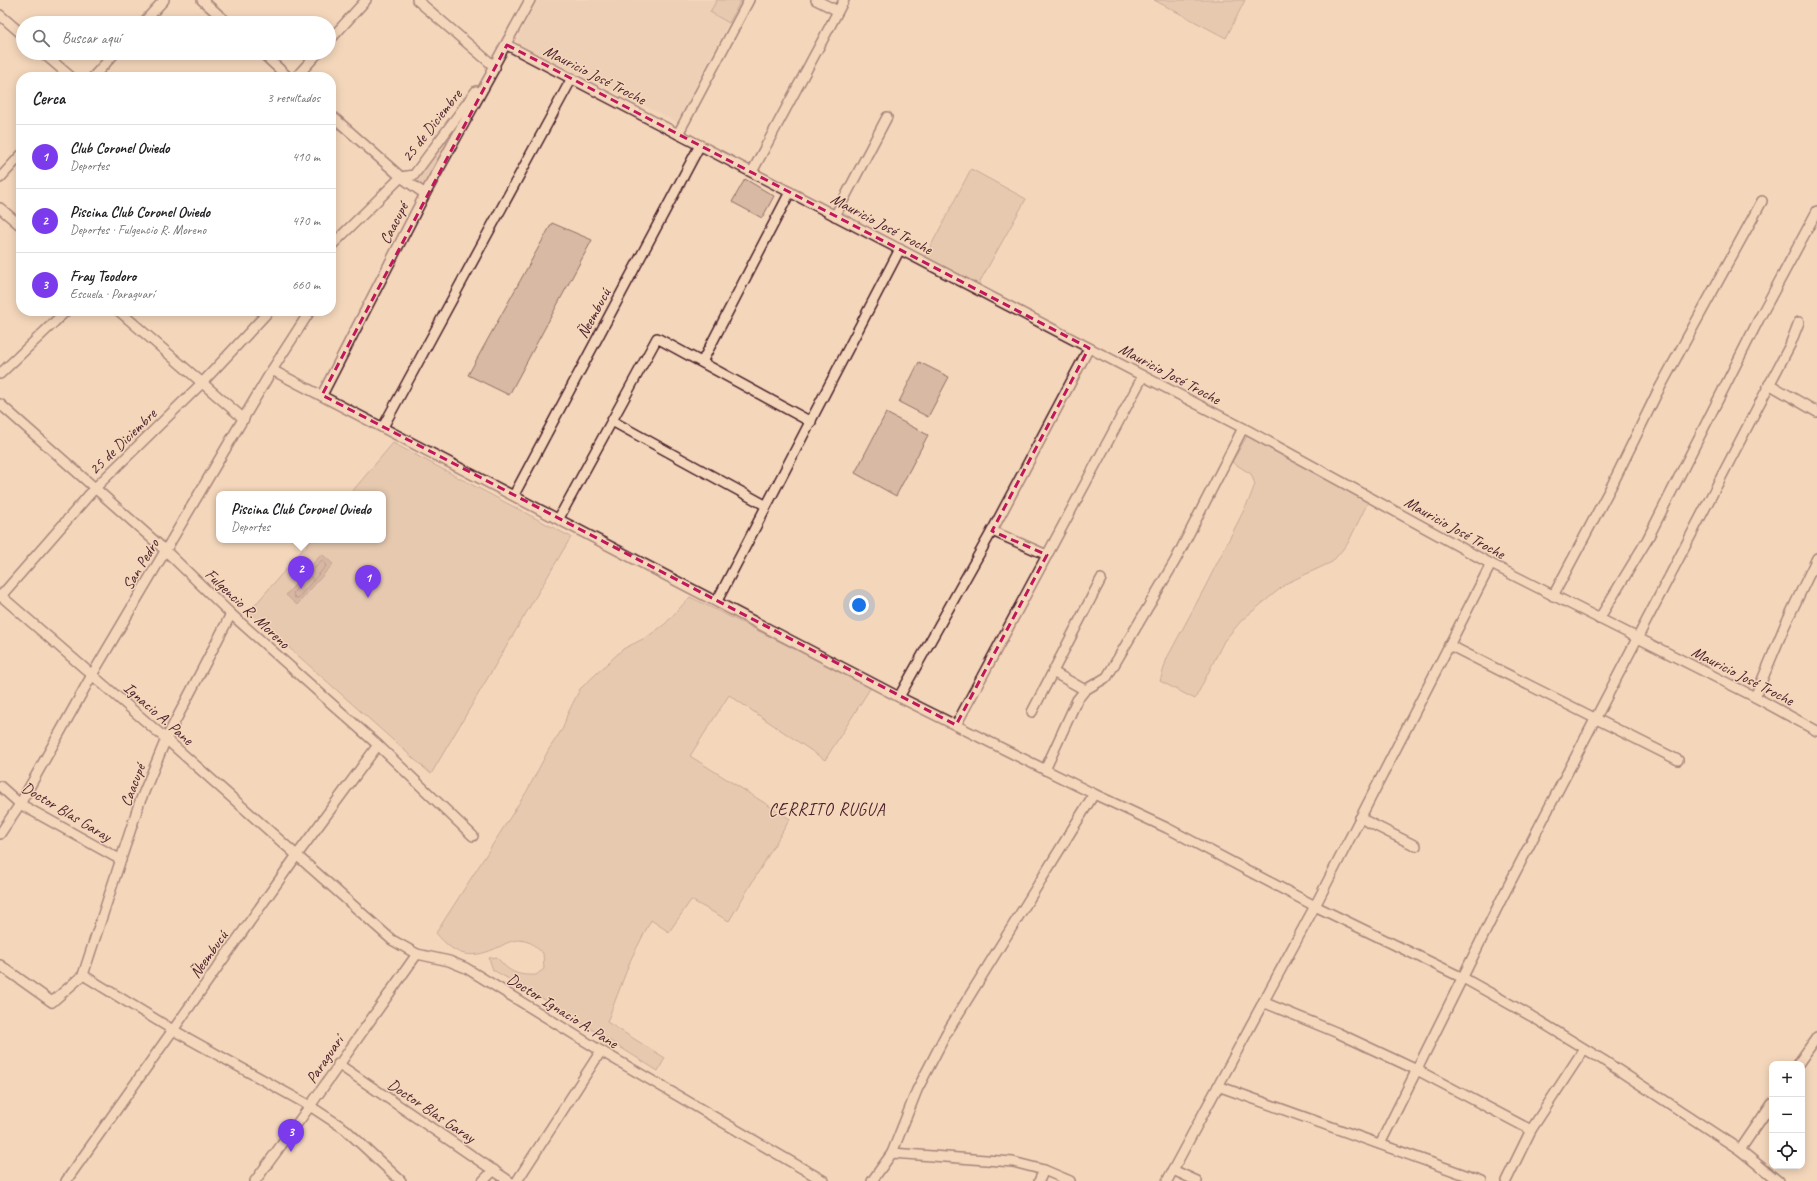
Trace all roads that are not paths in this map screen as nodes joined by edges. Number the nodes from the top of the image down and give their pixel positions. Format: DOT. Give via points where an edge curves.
graph roads {
  1 [pos="164,0"];
  2 [pos="202,0"];
  3 [pos="366,0"];
  4 [pos="417,0"];
  5 [pos="530,0"];
  6 [pos="749,0"];
  7 [pos="816,0"];
  8 [pos="844,0"];
  9 [pos="838,11"];
  10 [pos="0,15"];
  11 [pos="149,16"];
  12 [pos="220,16"];
  13 [pos="16,29"];
  14 [pos="336,32"];
  15 [pos="507,45"];
  16 [pos="51,60"];
  17 [pos="109,60"];
  18 [pos="270,60"];
  19 [pos="312,60"];
  20 [pos="495,67"];
  21 [pos="65,72"];
  22 [pos="98,72"];
  23 [pos="283,72"];
  24 [pos="301,72"];
  25 [pos="572,78"];
  26 [pos="887,117"];
  27 [pos="336,119"];
  28 [pos="678,134"];
  29 [pos="700,145"];
  30 [pos="16,160"];
  31 [pos="752,172"];
  32 [pos="401,177"];
  33 [pos="0,178"];
  34 [pos="790,192"];
  35 [pos="425,194"];
  36 [pos="1762,201"];
  37 [pos="0,208"];
  38 [pos="1817,211"];
  39 [pos="835,216"];
  40 [pos="16,222"];
  41 [pos="336,241"];
  42 [pos="900,249"];
  43 [pos="61,316"];
  44 [pos="125,316"];
  45 [pos="264,316"];
  46 [pos="307,316"];
  47 [pos="1799,322"];
  48 [pos="1089,348"];
  49 [pos="702,362"];
  50 [pos="272,370"];
  51 [pos="0,374"];
  52 [pos="1143,376"];
  53 [pos="202,383"];
  54 [pos="1769,384"];
  55 [pos="322,396"];
  56 [pos="0,404"];
  57 [pos="1817,412"];
  58 [pos="244,419"];
  59 [pos="612,421"];
  60 [pos="811,422"];
  61 [pos="383,427"];
  62 [pos="1243,428"];
  63 [pos="95,488"];
  64 [pos="514,495"];
  65 [pos="765,506"];
  66 [pos="559,518"];
  67 [pos="992,531"];
  68 [pos="166,551"];
  69 [pos="1047,555"];
  70 [pos="1817,558"];
  71 [pos="1491,564"];
  72 [pos="1100,580"];
  73 [pos="0,596"];
  74 [pos="1553,596"];
  75 [pos="717,601"];
  76 [pos="231,614"];
  77 [pos="1599,619"];
  78 [pos="1636,637"];
  79 [pos="1449,645"];
  80 [pos="1054,672"];
  81 [pos="92,675"];
  82 [pos="1085,690"];
  83 [pos="899,697"];
  84 [pos="1755,697"];
  85 [pos="1032,712"];
  86 [pos="1595,718"];
  87 [pos="956,725"];
  88 [pos="1817,731"];
  89 [pos="166,739"];
  90 [pos="378,745"];
  91 [pos="1678,760"];
  92 [pos="1045,770"];
  93 [pos="0,786"];
  94 [pos="1094,794"];
  95 [pos="20,804"];
  96 [pos="1360,818"];
  97 [pos="0,834"];
  98 [pos="472,836"];
  99 [pos="1416,846"];
  100 [pos="297,855"];
  101 [pos="121,860"];
  102 [pos="1315,906"];
  103 [pos="417,954"];
  104 [pos="0,965"];
  105 [pos="83,975"];
  106 [pos="1461,977"];
  107 [pos="1263,1002"];
  108 [pos="172,1030"];
  109 [pos="1817,1037"];
  110 [pos="1584,1049"];
  111 [pos="601,1051"];
  112 [pos="1800,1061"];
  113 [pos="338,1064"];
  114 [pos="1417,1070"];
  115 [pos="1218,1086"];
  116 [pos="310,1106"];
  117 [pos="1769,1107"];
  118 [pos="1531,1130"];
  119 [pos="1380,1144"];
  120 [pos="1740,1150"];
  121 [pos="892,1153"];
  122 [pos="494,1170"];
  123 [pos="1044,1170"];
  124 [pos="1173,1170"];
  125 [pos="66,1181"];
  126 [pos="255,1181"];
  127 [pos="401,1181"];
  128 [pos="483,1181"];
  129 [pos="509,1181"];
  130 [pos="517,1181"];
  131 [pos="824,1181"];
  132 [pos="872,1181"];
  133 [pos="1039,1181"];
  134 [pos="1070,1181"];
  135 [pos="1167,1181"];
  136 [pos="1197,1181"];
  137 [pos="1482,1181"];
  138 [pos="1506,1181"];
  139 [pos="1778,1181"];
  1 -- 11 [label="street"];
  2 -- 12 [label="street"];
  3 -- 14 [label="street"];
  4 -- 20 [label="street"];
  5 -- 15 [label="street, 25 de Diciembre"];
  6 -- 28 [label="street"];
  7 -- 9 [label="street"];
  8 -- 9 [label="street"];
  9 -- 31 [label="street"];
  10 -- 13 [label="street"];
  15 -- 20 [label="street, 25 de Diciembre"];
  15 -- 25 [label="street, Mauricio José Troche"];
  16 -- 21 [label="street"];
  17 -- 22 [label="street"];
  18 -- 23 [label="street"];
  19 -- 24 [label="street"];
  20 -- 32 [label="street, 25 de Diciembre" via="414,175"];
  20 -- 35 [label="street, Caacupé"];
  25 -- 28 [label="street, Mauricio José Troche"];
  25 -- 61 [label="street"];
  26 -- 39 [label="street"];
  27 -- 32 [label="street"];
  28 -- 29 [label="street, Mauricio José Troche"];
  29 -- 31 [label="street, Mauricio José Troche"];
  29 -- 64 [label="street, Ñeembucú"];
  30 -- 33 [label="street"];
  31 -- 34 [label="street, Mauricio José Troche"];
  32 -- 35 [label="street"];
  32 -- 41 [label="street, 25 de Diciembre"];
  34 -- 39 [label="street, Mauricio José Troche"];
  34 -- 49 [label="street"];
  35 -- 55 [label="street, Caacupé"];
  36 -- 74 [label="street" via="1657,393"];
  37 -- 40 [label="street"];
  38 -- 77 [label="street" via="1647,540"];
  39 -- 42 [label="street, Mauricio José Troche"];
  42 -- 48 [label="street, Mauricio José Troche"];
  42 -- 60 [label="street"];
  43 -- 51 [label="street"];
  44 -- 53 [label="street"];
  45 -- 53 [label="street, 25 de Diciembre"];
  46 -- 50 [label="street, San Pedro"];
  47 -- 54 [label="street"];
  48 -- 52 [label="street, Mauricio José Troche"];
  48 -- 67 [label="street"];
  49 -- 59 [label="street" via="657,338"];
  49 -- 60 [label="street"];
  50 -- 55 [label="street"];
  50 -- 58 [label="street, San Pedro"];
  52 -- 62 [label="street, Mauricio José Troche"];
  52 -- 69 [label="street"];
  53 -- 58 [label="street"];
  53 -- 63 [label="street, 25 de Diciembre"];
  54 -- 57 [label="street"];
  54 -- 78 [label="street"];
  55 -- 61 [label="street"];
  56 -- 63 [label="street, Fulgencio R. Moreno"];
  58 -- 68 [label="street, San Pedro"];
  59 -- 65 [label="street"];
  59 -- 66 [label="street"];
  60 -- 65 [label="street"];
  61 -- 64 [label="street"];
  62 -- 71 [label="street, Mauricio José Troche"];
  62 -- 82 [label="street" via="1175,561 1106,677"];
  63 -- 68 [label="street, Fulgencio R. Moreno"];
  63 -- 73 [label="street, 25 de Diciembre"];
  64 -- 66 [label="street"];
  65 -- 75 [label="street"];
  66 -- 75 [label="street"];
  67 -- 69 [label="street"];
  67 -- 83 [label="street"];
  68 -- 76 [label="street, Fulgencio R. Moreno"];
  68 -- 81 [label="street, San Pedro"];
  69 -- 87 [label="street"];
  70 -- 84 [label="street"];
  71 -- 74 [label="street, Mauricio José Troche"];
  71 -- 79 [label="street"];
  72 -- 80 [label="street"];
  73 -- 81 [label="street, Ignacio A. Pane"];
  74 -- 77 [label="street, Mauricio José Troche"];
  75 -- 83 [label="street"];
  76 -- 89 [label="street, Caacupé"];
  76 -- 90 [label="street, Fulgencio R. Moreno"];
  77 -- 78 [label="street, Mauricio José Troche"];
  78 -- 84 [label="street, Mauricio José Troche"];
  78 -- 86 [label="street"];
  79 -- 86 [label="street"];
  79 -- 96 [label="street"];
  80 -- 82 [label="street"];
  80 -- 85 [label="street"];
  81 -- 89 [label="street, Ignacio A. Pane"];
  81 -- 95 [label="street, San Pedro"];
  82 -- 92 [label="street" via="1077,700"];
  83 -- 87 [label="street"];
  84 -- 88 [label="street, Mauricio José Troche"];
  86 -- 91 [label="street"];
  86 -- 106 [label="street"];
  87 -- 92 [label="street"];
  89 -- 100 [label="street, Ignacio A. Pane"];
  89 -- 101 [label="street, Caacupé" via="139,804"];
  90 -- 98 [label="street, Fulgencio R. Moreno"];
  90 -- 100 [label="street, Ñeembucú"];
  92 -- 94 [label="street"];
  93 -- 95 [label="street, Doctor Blas Garay"];
  94 -- 102 [label="street" via="1167,828"];
  94 -- 121 [label="street" via="946,1034 917,1090"];
  95 -- 97 [label="street, San Pedro"];
  95 -- 101 [label="street, Doctor Blas Garay"];
  96 -- 99 [label="street"];
  96 -- 102 [label="street"];
  100 -- 103 [label="street, Doctor Ignacio A. Pane" via="392,940"];
  100 -- 108 [label="street, Ñeembucú"];
  101 -- 105 [label="street, Caacupé"];
  102 -- 106 [label="street"];
  102 -- 107 [label="street"];
  103 -- 111 [label="street, Doctor Ignacio A. Pane" via="449,961 466,968"];
  103 -- 113 [label="street, Paraguarí"];
  104 -- 105 [label="street" via="52,1002"];
  105 -- 108 [label="street"];
  106 -- 110 [label="street"];
  106 -- 114 [label="street"];
  107 -- 114 [label="street"];
  107 -- 115 [label="street"];
  108 -- 116 [label="street"];
  108 -- 125 [label="street, Ñeembucú"];
  109 -- 112 [label="street"];
  110 -- 118 [label="street"];
  110 -- 120 [label="street"];
  111 -- 130 [label="street"];
  111 -- 131 [label="street, Doctor Ignacio A. Pane"];
  113 -- 116 [label="street, Paraguarí"];
  113 -- 122 [label="street, Doctor Blas Garay"];
  114 -- 118 [label="street"];
  114 -- 119 [label="street"];
  115 -- 119 [label="street"];
  115 -- 124 [label="street"];
  116 -- 126 [label="street, Paraguarí"];
  116 -- 127 [label="street" via="345,1129"];
  117 -- 120 [label="street"];
  118 -- 138 [label="street"];
  119 -- 137 [label="street"];
  120 -- 139 [label="street"];
  121 -- 123 [label="street" via="1013,1162"];
  121 -- 132 [label="street"];
  122 -- 128 [label="street"];
  122 -- 129 [label="street, Doctor Blas Garay"];
  123 -- 133 [label="street"];
  123 -- 134 [label="street"];
  124 -- 135 [label="street"];
  124 -- 136 [label="street"];
}
